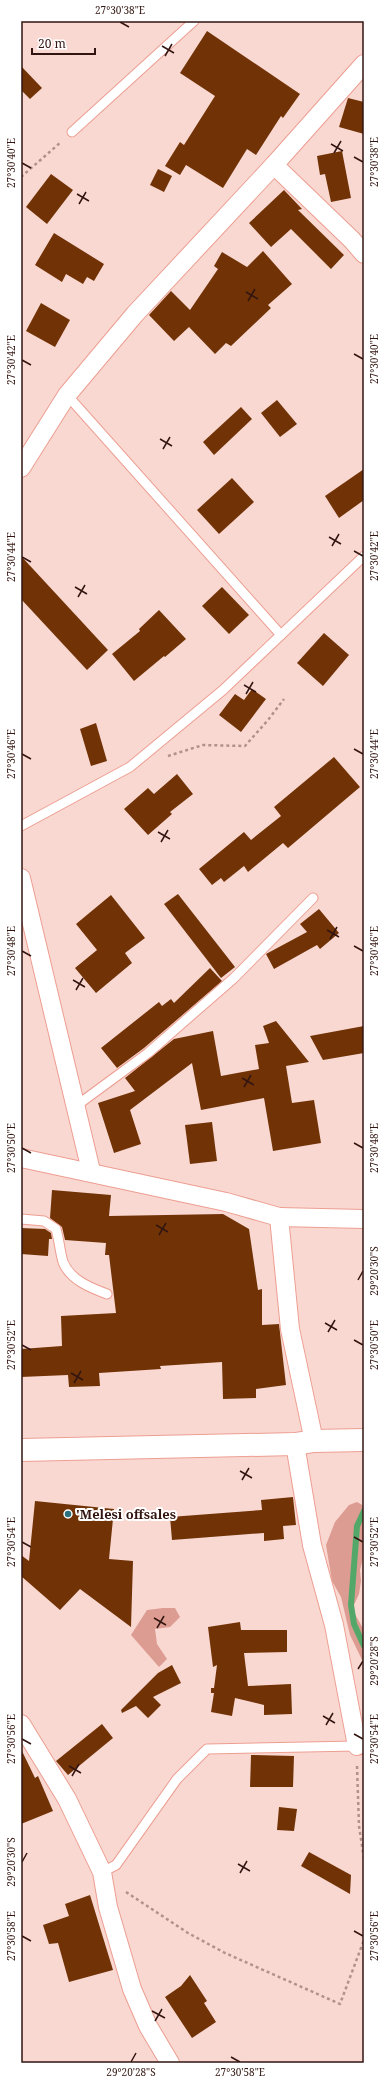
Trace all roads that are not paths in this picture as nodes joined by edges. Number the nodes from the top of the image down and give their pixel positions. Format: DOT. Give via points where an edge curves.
graph roads {
  1 [pos="194,21"];
  2 [pos="364,64"];
  3 [pos="72,132"];
  4 [pos="274,165"];
  5 [pos="364,254"];
  6 [pos="67,395"];
  7 [pos="21,468"];
  8 [pos="364,556"];
  9 [pos="281,635"];
  10 [pos="21,826"];
  11 [pos="21,878"];
  12 [pos="313,898"];
  13 [pos="76,1106"];
  14 [pos="21,1158"];
  15 [pos="91,1172"];
  16 [pos="279,1217"];
  17 [pos="21,1219"];
  18 [pos="364,1219"];
  19 [pos="107,1294"];
  20 [pos="364,1440"];
  21 [pos="304,1442"];
  22 [pos="21,1450"];
  23 [pos="21,1724"];
  24 [pos="357,1746"];
  25 [pos="103,1879"];
  26 [pos="170,2063"];
  1 -- 3 [label="lane"];
  2 -- 4 [label="street"];
  4 -- 5 [label="street"];
  4 -- 6 [label="street" via="135,314"];
  6 -- 7 [label="street"];
  6 -- 9 [label="lane"];
  8 -- 9 [label="lane"];
  9 -- 10 [label="lane" via="223,690 130,767"];
  11 -- 13 [label="street"];
  12 -- 13 [label="lane" via="234,978 148,1053"];
  13 -- 15 [label="street"];
  14 -- 15 [label="street"];
  15 -- 16 [label="street" via="226,1202"];
  16 -- 18 [label="street"];
  16 -- 21 [label="street"];
  17 -- 19 [label="lane" via="44,1221 56,1229 64,1262 72,1276"];
  20 -- 21 [label="main road"];
  21 -- 22 [label="main road"];
  21 -- 24 [label="street" via="312,1545 334,1625"];
  23 -- 25 [label="street" via="67,1799"];
  24 -- 25 [label="lane" via="207,1749 177,1779 116,1865"];
  25 -- 26 [label="street" via="108,1907 132,1989 148,2026"];
}
